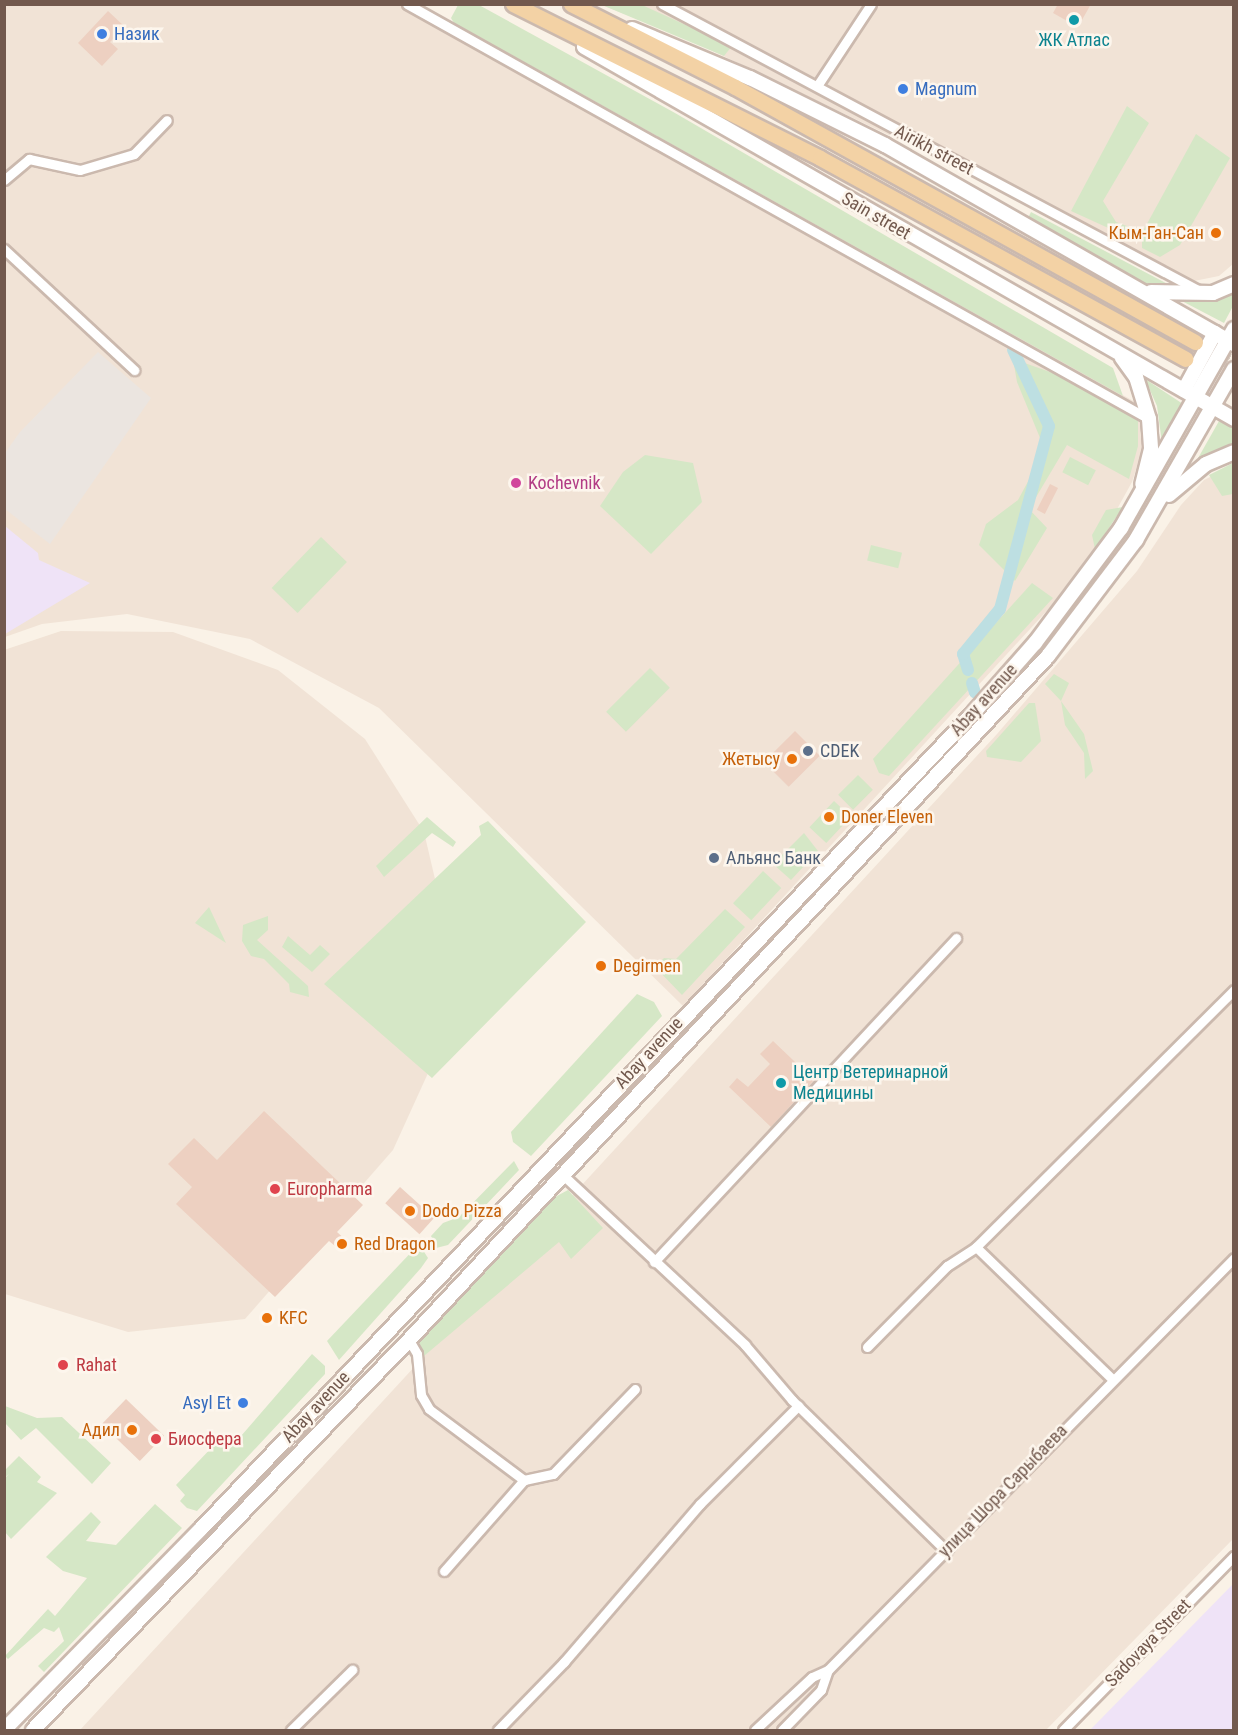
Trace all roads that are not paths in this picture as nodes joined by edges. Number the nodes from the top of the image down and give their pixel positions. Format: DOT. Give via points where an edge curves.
graph roads {
  1 [pos="407,4"];
  2 [pos="571,4"];
  3 [pos="662,4"];
  4 [pos="871,4"];
  5 [pos="517,7"];
  6 [pos="608,21"];
  7 [pos="817,86"];
  8 [pos="167,120"];
  9 [pos="894,128"];
  10 [pos="885,145"];
  11 [pos="4,180"];
  12 [pos="4,249"];
  13 [pos="1233,284"];
  14 [pos="1146,291"];
  15 [pos="1207,294"];
  16 [pos="1227,337"];
  17 [pos="1195,342"];
  18 [pos="1114,350"];
  19 [pos="1185,359"];
  20 [pos="1233,369"];
  21 [pos="134,370"];
  22 [pos="1184,390"];
  23 [pos="1196,398"];
  24 [pos="1214,407"];
  25 [pos="1232,414"];
  26 [pos="1149,420"];
  27 [pos="1233,452"];
  28 [pos="1140,497"];
  29 [pos="1155,509"];
  30 [pos="956,938"];
  31 [pos="1233,990"];
  32 [pos="563,1175"];
  33 [pos="976,1247"];
  34 [pos="1233,1258"];
  35 [pos="654,1262"];
  36 [pos="409,1340"];
  37 [pos="867,1347"];
  38 [pos="1112,1378"];
  39 [pos="634,1389"];
  40 [pos="798,1406"];
  41 [pos="524,1480"];
  42 [pos="946,1551"];
  43 [pos="1233,1556"];
  44 [pos="444,1571"];
  45 [pos="352,1670"];
  46 [pos="828,1670"];
  47 [pos="6,1729"];
  48 [pos="33,1731"];
  49 [pos="291,1731"];
  50 [pos="498,1731"];
  51 [pos="755,1731"];
  52 [pos="782,1731"];
  53 [pos="1063,1731"];
  1 -- 26 [label="street"];
  2 -- 6 [label="main road"];
  3 -- 7 [label="street, Airikh street"];
  4 -- 7 [label="street"];
  5 -- 18 [label="main road, Sain street"];
  5 -- 19 [label="main road, Sain street" via="820,158"];
  6 -- 10 [label="main road" via="680,46"];
  6 -- 17 [label="main road"];
  7 -- 9 [label="street, Airikh street"];
  8 -- 11 [label="street" via="134,154 80,170 29,159"];
  9 -- 10 [label="street"];
  9 -- 15 [label="street, Airikh street"];
  10 -- 14 [label="main road"];
  12 -- 21 [label="street"];
  13 -- 15 [label="main road"];
  14 -- 15 [label="main road"];
  14 -- 16 [label="main road"];
  16 -- 22 [label="main road"];
  16 -- 23 [label="main road, Abay avenue"];
  18 -- 22 [label="main road, Sain street"];
  18 -- 26 [label="main road" via="1136,377"];
  20 -- 24 [label="main road, Abay avenue"];
  22 -- 23 [label="main road, Sain street"];
  23 -- 24 [label="main road, Sain street"];
  23 -- 28 [label="main road, Abay avenue"];
  24 -- 25 [label="main road, Sain street"];
  24 -- 29 [label="main road, Abay avenue"];
  26 -- 28 [label="main road" via="1151,449"];
  27 -- 29 [label="main road" via="1206,464"];
  28 -- 47 [label="main road, Abay avenue" via="1086,579 975,711 200,1530"];
  29 -- 32 [label="main road, Abay avenue" via="1101,590 1042,663"];
  30 -- 35 [label="street"];
  31 -- 33 [label="street"];
  32 -- 35 [label="street"];
  32 -- 36 [label="main road, Abay avenue"];
  33 -- 37 [label="street" via="947,1266"];
  33 -- 38 [label="street"];
  34 -- 38 [label="street, улица Шора Сарыбаева"];
  35 -- 40 [label="street" via="762,1362"];
  36 -- 41 [label="street" via="417,1354 421,1395 429,1409"];
  36 -- 48 [label="main road, Abay avenue"];
  38 -- 42 [label="street, улица Шора Сарыбаева"];
  39 -- 41 [label="street" via="553,1474"];
  40 -- 42 [label="street"];
  40 -- 50 [label="street" via="700,1504 564,1662"];
  41 -- 44 [label="street"];
  42 -- 46 [label="street, улица Шора Сарыбаева"];
  43 -- 53 [label="street, Sadovaya Street"];
  45 -- 49 [label="street"];
  46 -- 51 [label="street" via="812,1677"];
  46 -- 52 [label="street, улица Шора Сарыбаева" via="822,1690"];
}
